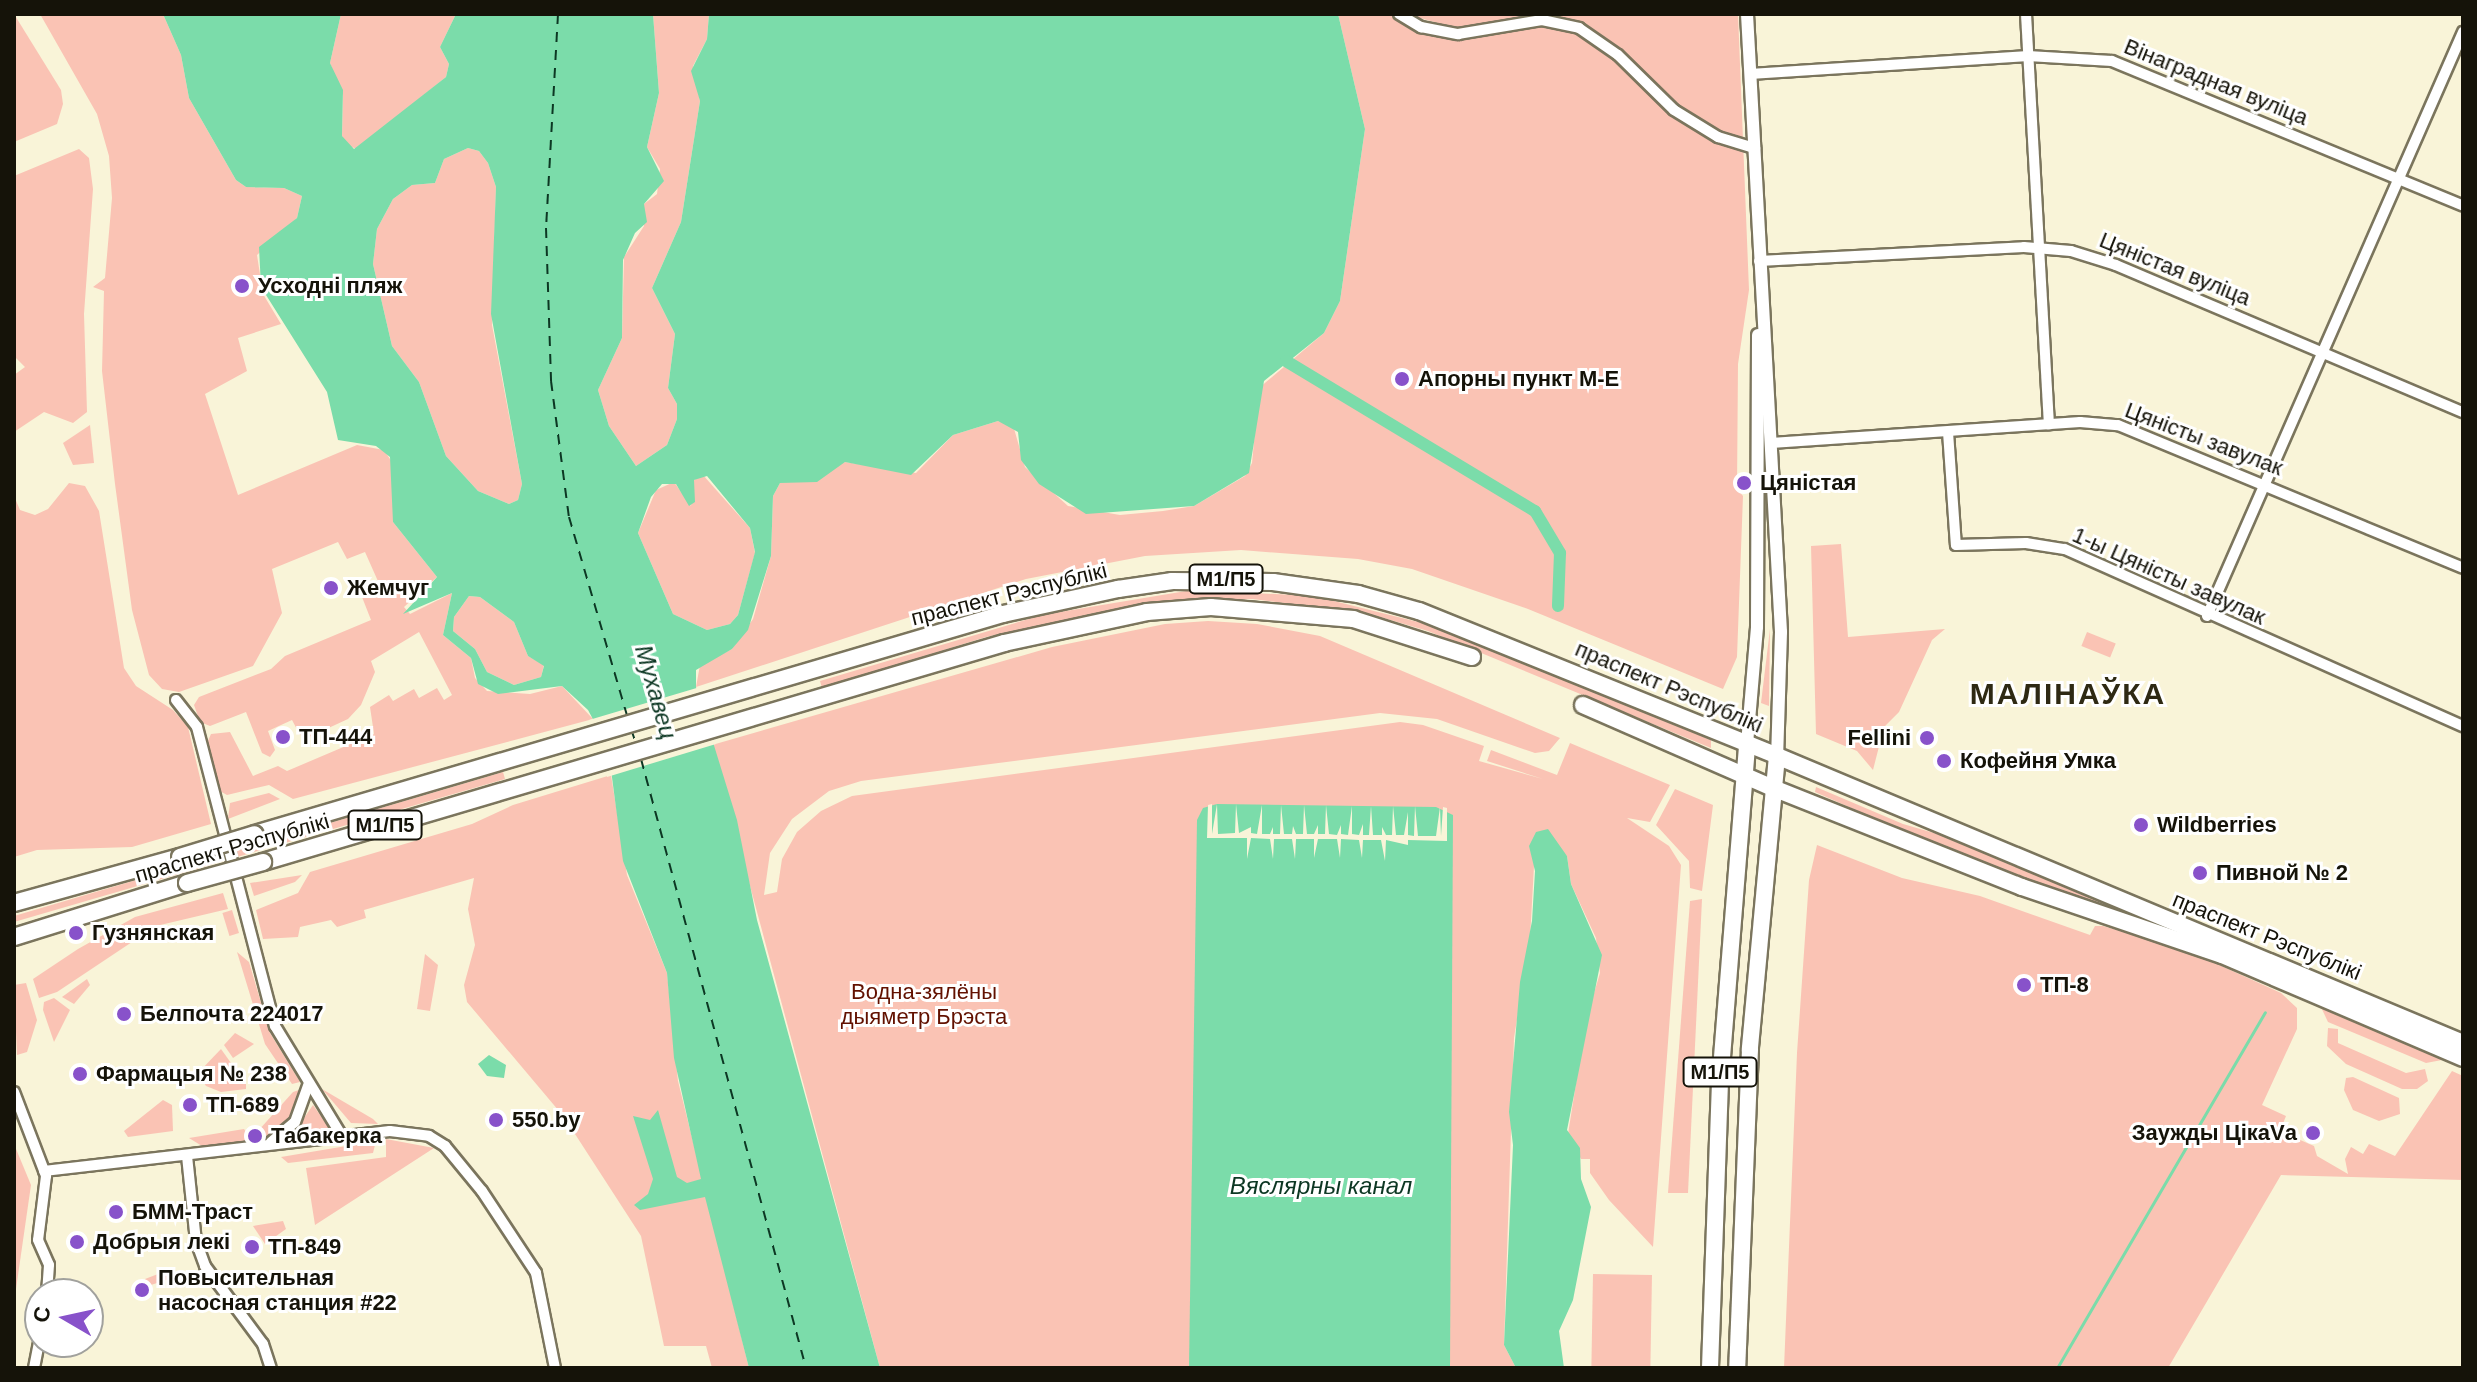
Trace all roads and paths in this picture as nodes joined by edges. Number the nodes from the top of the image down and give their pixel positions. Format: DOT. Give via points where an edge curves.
graph roads {
  1 [pos="1399,14"];
  2 [pos="1747,14"];
  3 [pos="2026,14"];
  4 [pos="2463,32"];
  5 [pos="2028,56"];
  6 [pos="1750,74"];
  7 [pos="1755,148"];
  8 [pos="2402,178"];
  9 [pos="2463,206"];
  10 [pos="2040,248"];
  11 [pos="1759,261"];
  12 [pos="1760,308"];
  13 [pos="2325,353"];
  14 [pos="2463,412"];
  15 [pos="2049,424"];
  16 [pos="1948,432"];
  17 [pos="1771,443"];
  18 [pos="2265,484"];
  19 [pos="2463,568"];
  20 [pos="2207,616"];
  21 [pos="1472,657"];
  22 [pos="176,700"];
  23 [pos="1583,705"];
  24 [pos="2463,726"];
  25 [pos="1747,744"];
  26 [pos="1777,756"];
  27 [pos="1745,776"];
  28 [pos="1773,788"];
  29 [pos="14,903"];
  30 [pos="14,937"];
  31 [pos="2463,1043"];
  32 [pos="2463,1058"];
  33 [pos="309,1083"];
  34 [pos="14,1092"];
  35 [pos="342,1136"];
  36 [pos="259,1146"];
  37 [pos="187,1156"];
  38 [pos="44,1171"];
  39 [pos="48,1278"];
  40 [pos="271,1368"];
  41 [pos="555,1368"];
  42 [pos="1710,1368"];
  43 [pos="1737,1368"];
  1 -- 7 [label="street" via="1421,27 1458,34 1542,20 1579,28 1618,55 1666,105 1718,137"];
  2 -- 6 [label="street"];
  3 -- 5 [label="street"];
  4 -- 8 [label="street"];
  5 -- 6 [label="street, Вінаградная вуліца"];
  5 -- 8 [label="street, Вінаградная вуліца" via="2094,58 2130,66"];
  5 -- 10 [label="street"];
  6 -- 7 [label="street"];
  7 -- 11 [label="street"];
  8 -- 9 [label="street, Вінаградная вуліца"];
  8 -- 13 [label="street"];
  10 -- 11 [label="street, Цяністая вуліца"];
  10 -- 13 [label="street, Цяністая вуліца" via="2116,265"];
  10 -- 15 [label="street"];
  11 -- 12 [label="street"];
  12 -- 17 [label="street"];
  12 -- 25 [label="street" via="1757,627"];
  13 -- 14 [label="street, Цяністая вуліца"];
  13 -- 18 [label="street"];
  15 -- 16 [label="street, Цяністы завулак"];
  15 -- 18 [label="street, Цяністы завулак" via="2131,428"];
  16 -- 17 [label="street, Цяністы завулак"];
  16 -- 20 [label="street, 1-ы Цяністы завулак" via="1956,545 2052,546"];
  17 -- 26 [label="street" via="1781,632"];
  18 -- 19 [label="street, Цяністы завулак"];
  18 -- 20 [label="street"];
  20 -- 24 [label="street, 1-ы Цяністы завулак"];
  21 -- 30 [label="main road, праспект Рэспублікі / М1/П5, bridge" via="1353,619 1211,607 1075,625 831,692"];
  22 -- 33 [label="street" via="197,727 275,1026"];
  23 -- 27 [label="main road, праспект Рэспублікі"];
  25 -- 26 [label="main road, праспект Рэспублікі / М1/П5"];
  25 -- 27 [label="main road"];
  25 -- 29 [label="main road, праспект Рэспублікі / М1/П5, bridge" via="1419,611 1358,594 1273,582 1172,581 1003,614"];
  26 -- 28 [label="main road, М1/П5"];
  26 -- 31 [label="main road, праспект Рэспублікі"];
  27 -- 28 [label="main road, праспект Рэспублікі"];
  27 -- 42 [label="main road, М1/П5" via="1720,1082"];
  28 -- 32 [label="main road, праспект Рэспублікі" via="2022,887 2222,955"];
  28 -- 43 [label="main road, М1/П5" via="1749,1063"];
  33 -- 35 [label="street"];
  33 -- 36 [label="street" via="306,1103 290,1130"];
  34 -- 38 [label="street"];
  35 -- 36 [label="street"];
  35 -- 41 [label="street" via="408,1131 445,1146 536,1273"];
  36 -- 37 [label="street"];
  37 -- 38 [label="street"];
  37 -- 40 [label="street" via="196,1241 205,1266 263,1344"];
  38 -- 39 [label="street" via="38,1240 49,1265"];
}
